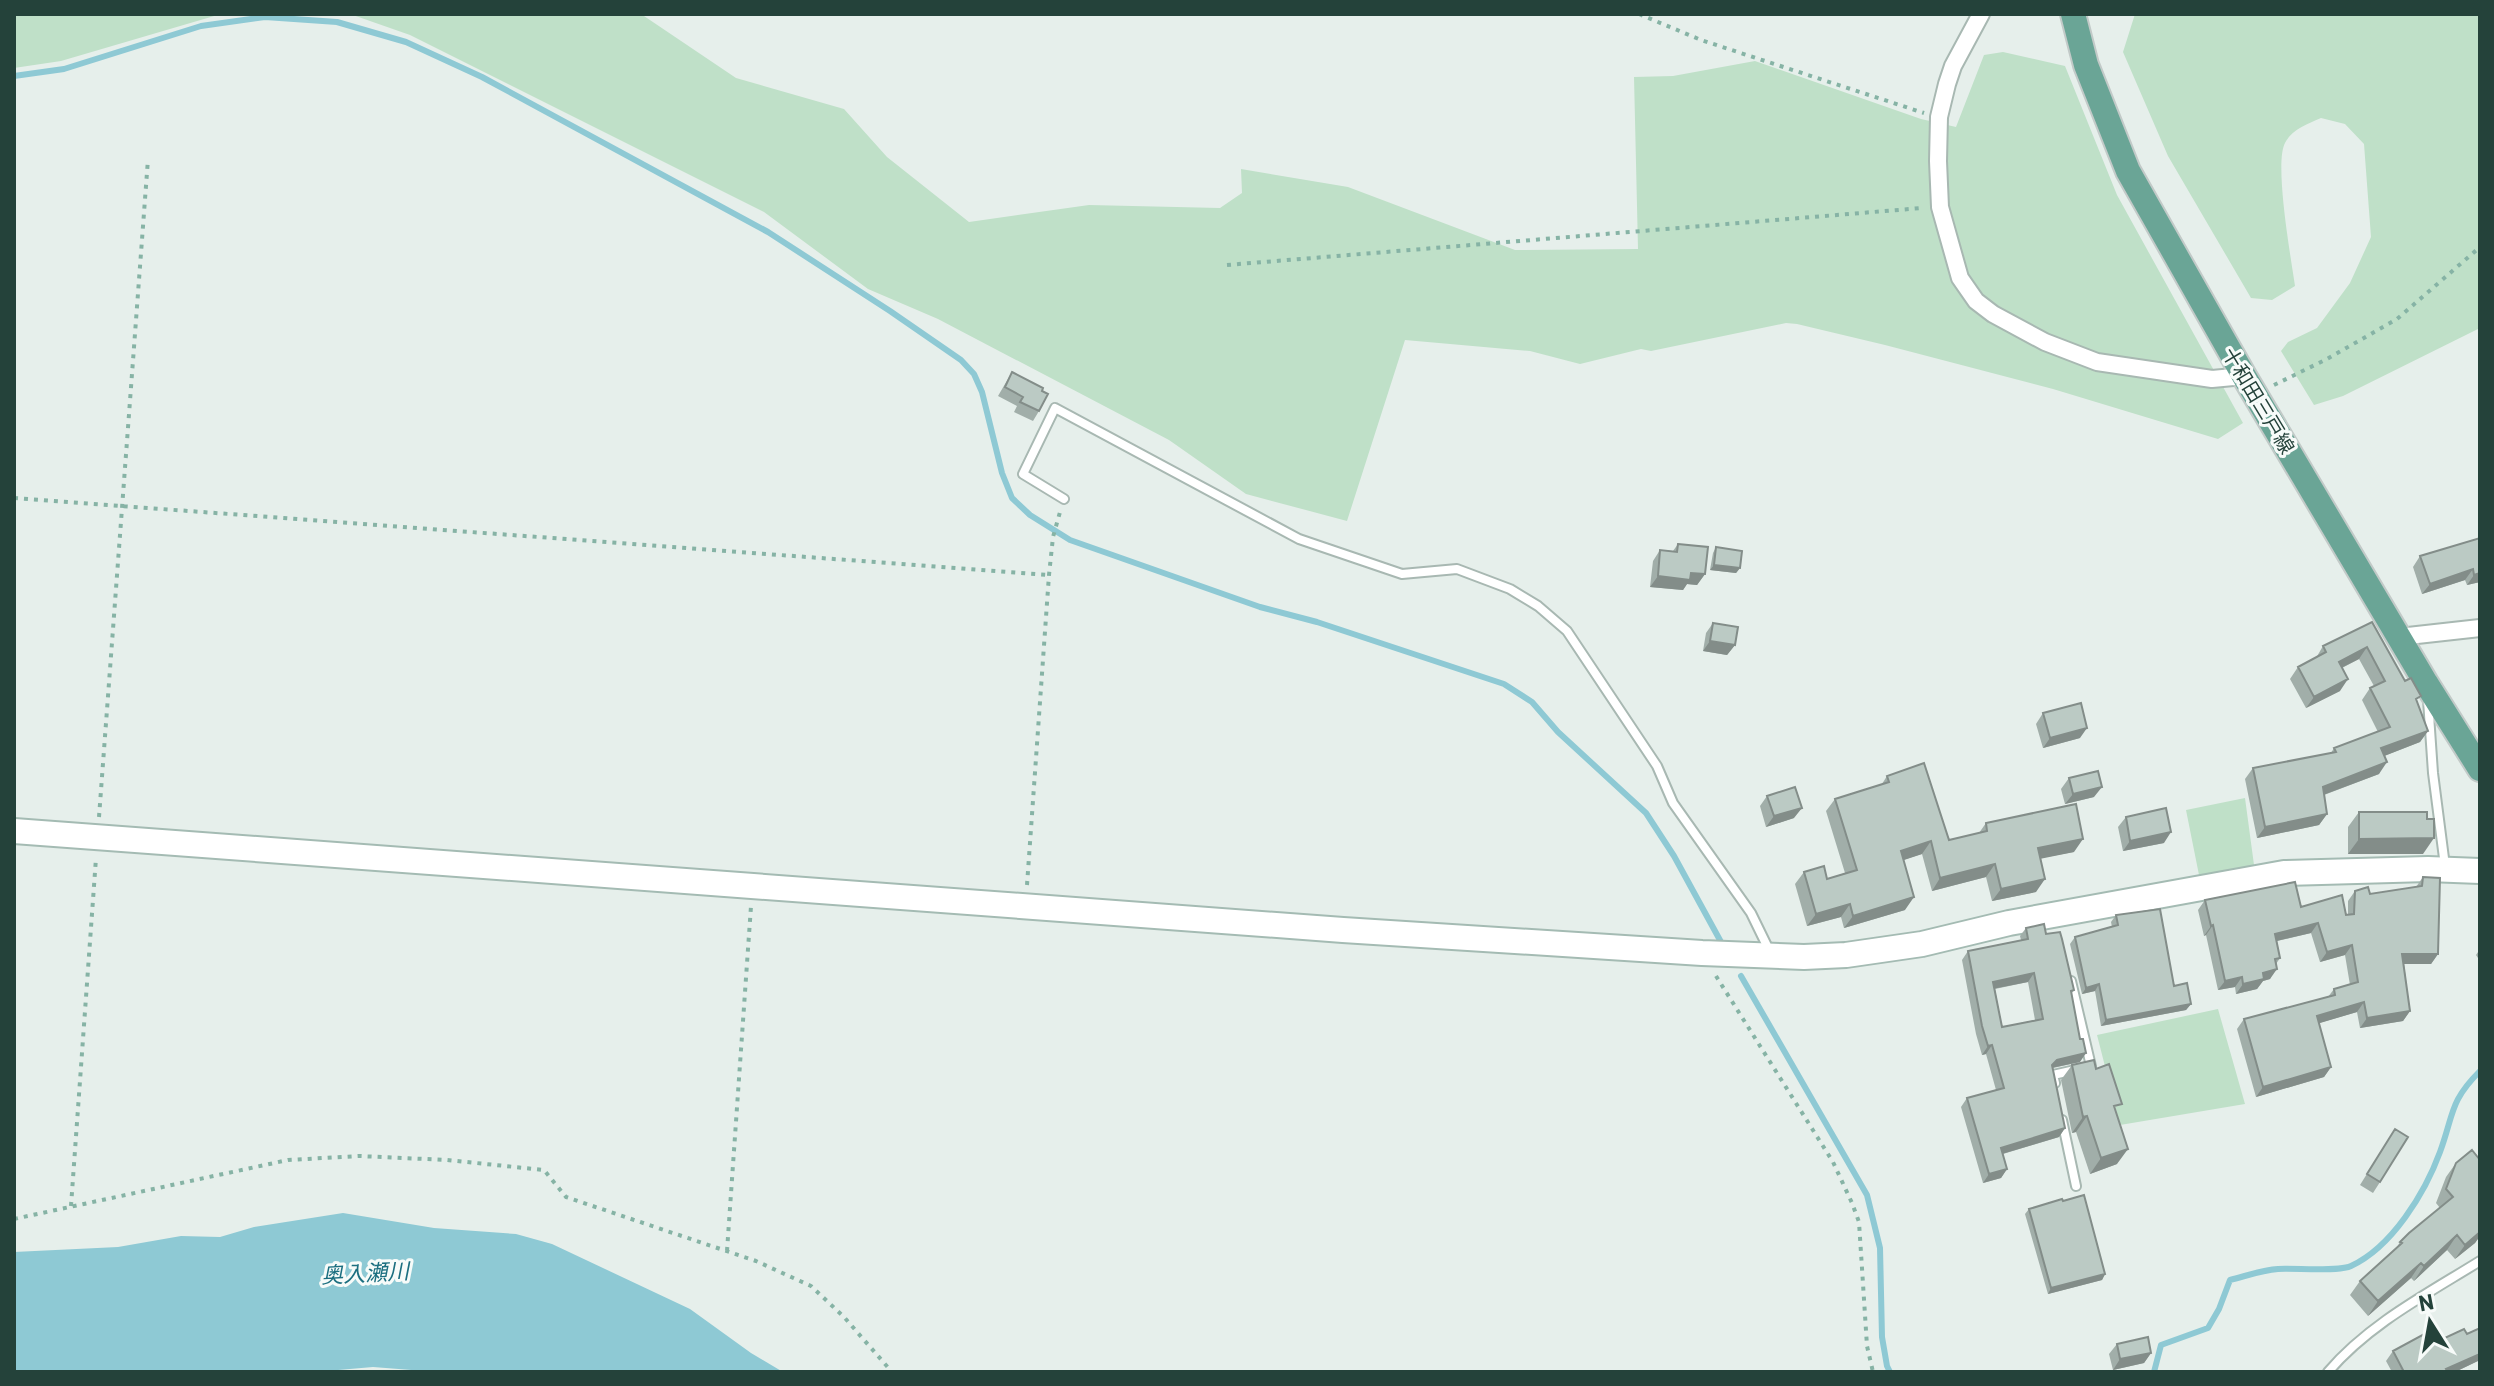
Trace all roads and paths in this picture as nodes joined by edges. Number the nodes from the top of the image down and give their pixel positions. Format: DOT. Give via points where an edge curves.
graph roads {
  1 [pos="1639,14"];
  2 [pos="1981,14"];
  3 [pos="2073,14"];
  4 [pos="1939,117"];
  5 [pos="148,159"];
  6 [pos="1940,207"];
  7 [pos="2480,247"];
  8 [pos="1227,265"];
  9 [pos="2250,385"];
  10 [pos="14,498"];
  11 [pos="1064,499"];
  12 [pos="124,506"];
  13 [pos="1057,519"];
  14 [pos="1049,575"];
  15 [pos="2480,628"];
  16 [pos="2399,637"];
  17 [pos="2426,683"];
  18 [pos="2480,769"];
  19 [pos="14,831"];
  20 [pos="98,837"];
  21 [pos="2446,870"];
  22 [pos="2480,871"];
  23 [pos="752,887"];
  24 [pos="1026,907"];
  25 [pos="1702,953"];
  26 [pos="1773,956"];
  27 [pos="2070,975"];
  28 [pos="2056,1089"];
  29 [pos="2062,1116"];
  30 [pos="2076,1186"];
  31 [pos="71,1206"];
  32 [pos="14,1219"];
  33 [pos="727,1251"];
  34 [pos="2480,1261"];
  35 [pos="892,1372"];
  36 [pos="1873,1372"];
  37 [pos="2328,1372"];
  1 -- 4 [label="path" via="1701,40"];
  2 -- 4 [label="street" via="1953,66"];
  3 -- 9 [label="main road, 十和田三戸線" via="2086,65 2128,171"];
  4 -- 6 [label="street"];
  5 -- 12 [label="path"];
  6 -- 8 [label="path"];
  6 -- 9 [label="street" via="1960,278 1993,314 2097,362"];
  7 -- 9 [label="path" via="2397,319 2327,359"];
  9 -- 16 [label="main road, 十和田三戸線"];
  10 -- 12 [label="path"];
  11 -- 26 [label="lane" via="1023,474 1055,408 1299,539 1402,574 1457,569 1538,606 1567,631 1657,766 1673,803 1751,913"];
  12 -- 14 [label="path"];
  12 -- 20 [label="path"];
  13 -- 14 [label="path"];
  14 -- 24 [label="path"];
  15 -- 16 [label="street"];
  16 -- 17 [label="main road, 十和田三戸線"];
  17 -- 18 [label="main road, 十和田三戸線"];
  17 -- 21 [label="lane"];
  19 -- 20 [label="street"];
  20 -- 23 [label="street"];
  20 -- 31 [label="path"];
  21 -- 22 [label="street"];
  21 -- 26 [label="street" via="2284,873 2058,922 2009,923 1846,955"];
  23 -- 24 [label="street"];
  23 -- 33 [label="path"];
  24 -- 25 [label="street"];
  25 -- 26 [label="street"];
  25 -- 36 [label="path" via="1833,1162 1852,1203 1859,1222"];
  27 -- 28 [label="lane" via="2091,1066 2053,1075"];
  29 -- 30 [label="lane"];
  31 -- 32 [label="path"];
  31 -- 33 [label="path" via="288,1160 447,1160 544,1170 566,1197"];
  33 -- 35 [label="path" via="811,1286"];
  34 -- 37 [label="lane" via="2391,1316"];
}
